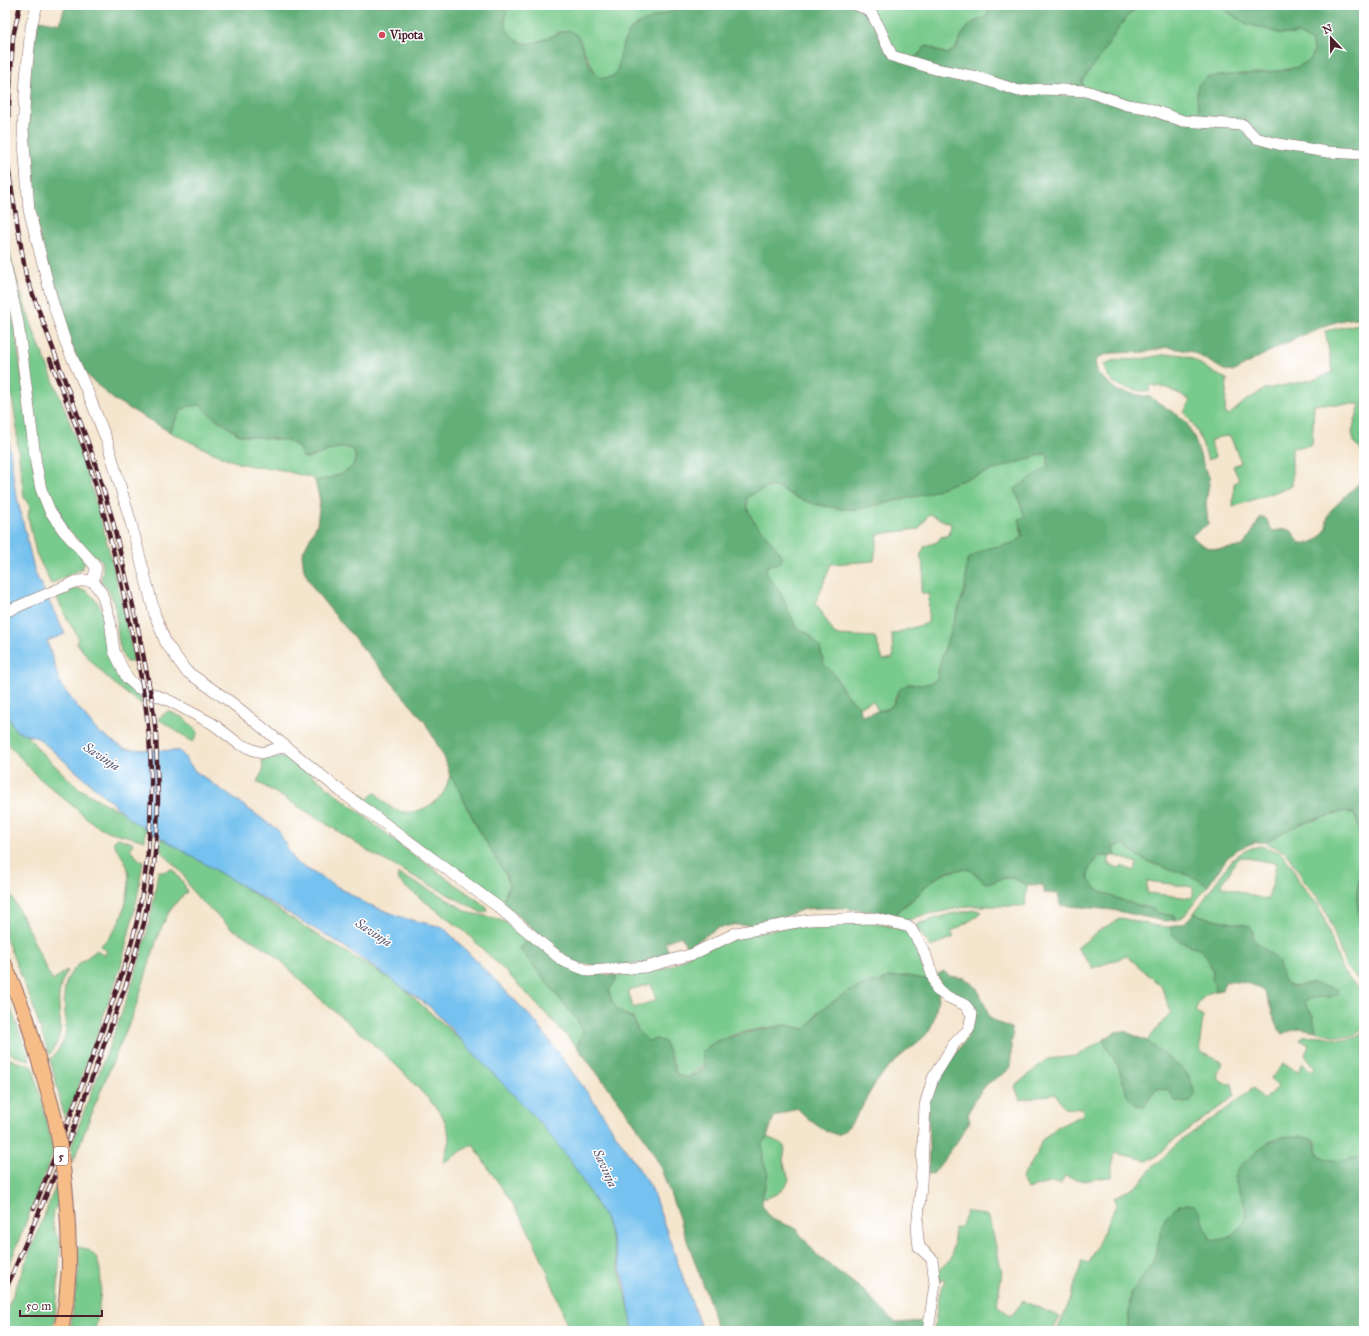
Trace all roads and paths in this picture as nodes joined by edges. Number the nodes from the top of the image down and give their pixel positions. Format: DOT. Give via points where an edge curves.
graph roads {
  1 [pos="37,5"];
  2 [pos="857,5"];
  3 [pos="1364,154"];
  4 [pos="5,263"];
  5 [pos="93,581"];
  6 [pos="5,612"];
  7 [pos="286,746"];
  8 [pos="5,965"];
  9 [pos="61,1331"];
  10 [pos="928,1331"];
  1 -- 7 [label="street" via="31,27 23,129 29,210 52,303 66,344 107,441 155,615 166,643 186,671"];
  2 -- 3 [label="street" via="870,11 892,56 935,69 977,77 1019,91 1086,91 1183,121 1243,125 1256,138 1278,144 1327,152"];
  4 -- 5 [label="street" via="18,322 41,489 50,511 63,530 96,568"];
  5 -- 6 [label="street" via="75,582"];
  5 -- 7 [label="street" via="102,594 110,620 114,652 127,678 138,688 176,704 213,724 239,744 261,753"];
  7 -- 10 [label="street" via="343,793 497,906 563,961 589,971 646,967 693,954 736,933 809,920 874,918 910,927 925,953 937,990 965,1005 972,1014 969,1029 954,1044 933,1078 926,1105 917,1229 920,1247 932,1259 935,1284"];
  8 -- 9 [label="main road, 5, bridge" via="27,1019 55,1118 69,1228 69,1267"];
}
